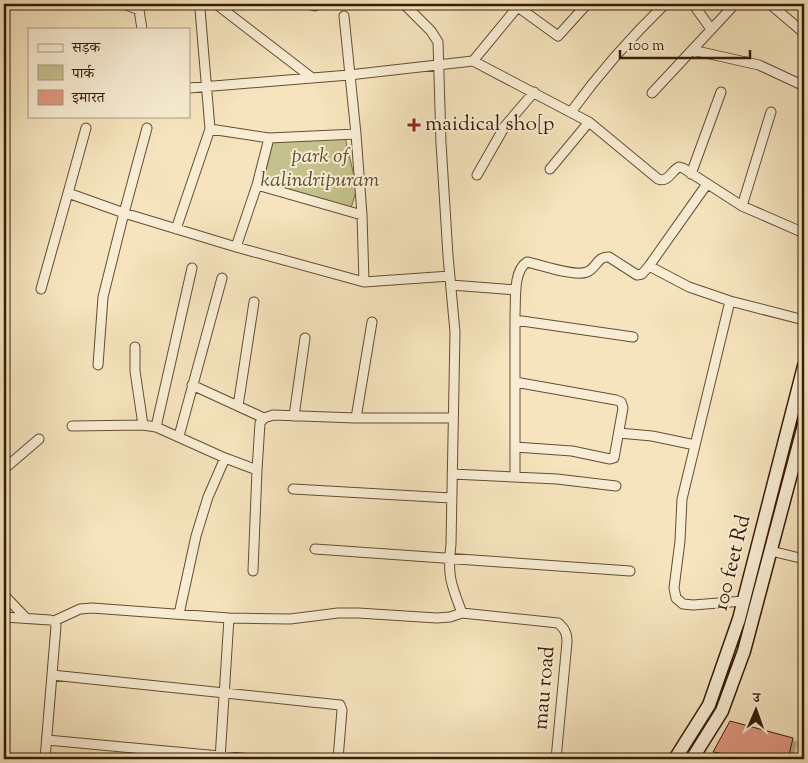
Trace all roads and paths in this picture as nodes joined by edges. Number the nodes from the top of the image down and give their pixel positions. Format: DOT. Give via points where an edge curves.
graph roads {
  1 [pos="124,4"];
  2 [pos="201,4"];
  3 [pos="216,4"];
  4 [pos="307,4"];
  5 [pos="318,4"];
  6 [pos="404,4"];
  7 [pos="587,4"];
  8 [pos="665,4"];
  9 [pos="693,4"];
  10 [pos="735,4"];
  11 [pos="770,4"];
  12 [pos="519,6"];
  13 [pos="344,16"];
  14 [pos="142,28"];
  15 [pos="711,30"];
  16 [pos="804,33"];
  17 [pos="692,50"];
  18 [pos="473,61"];
  19 [pos="438,65"];
  20 [pos="349,75"];
  21 [pos="311,77"];
  22 [pos="804,86"];
  23 [pos="206,87"];
  24 [pos="190,88"];
  25 [pos="534,92"];
  26 [pos="721,92"];
  27 [pos="652,93"];
  28 [pos="572,112"];
  29 [pos="771,112"];
  30 [pos="589,122"];
  31 [pos="86,128"];
  32 [pos="147,128"];
  33 [pos="210,128"];
  34 [pos="356,134"];
  35 [pos="269,138"];
  36 [pos="550,169"];
  37 [pos="691,174"];
  38 [pos="477,175"];
  39 [pos="706,184"];
  40 [pos="257,185"];
  41 [pos="68,193"];
  42 [pos="742,206"];
  43 [pos="124,213"];
  44 [pos="362,215"];
  45 [pos="176,229"];
  46 [pos="804,233"];
  47 [pos="236,247"];
  48 [pos="649,266"];
  49 [pos="192,268"];
  50 [pos="222,278"];
  51 [pos="450,281"];
  52 [pos="364,282"];
  53 [pos="41,288"];
  54 [pos="516,290"];
  55 [pos="730,301"];
  56 [pos="254,302"];
  57 [pos="515,320"];
  58 [pos="804,320"];
  59 [pos="372,322"];
  60 [pos="633,337"];
  61 [pos="305,338"];
  62 [pos="135,347"];
  63 [pos="98,365"];
  64 [pos="804,366"];
  65 [pos="515,382"];
  66 [pos="192,385"];
  67 [pos="238,406"];
  68 [pos="294,416"];
  69 [pos="264,418"];
  70 [pos="356,418"];
  71 [pos="453,418"];
  72 [pos="143,425"];
  73 [pos="804,425"];
  74 [pos="72,426"];
  75 [pos="156,427"];
  76 [pos="619,433"];
  77 [pos="178,436"];
  78 [pos="38,438"];
  79 [pos="695,445"];
  80 [pos="515,447"];
  81 [pos="225,458"];
  82 [pos="4,469"];
  83 [pos="257,470"];
  84 [pos="452,474"];
  85 [pos="515,476"];
  86 [pos="616,486"];
  87 [pos="293,489"];
  88 [pos="452,498"];
  89 [pos="315,549"];
  90 [pos="771,551"];
  91 [pos="449,558"];
  92 [pos="804,559"];
  93 [pos="254,570"];
  94 [pos="630,571"];
  95 [pos="4,595"];
  96 [pos="744,601"];
  97 [pos="462,613"];
  98 [pos="179,614"];
  99 [pos="4,617"];
  100 [pos="26,618"];
  101 [pos="229,618"];
  102 [pos="54,621"];
  103 [pos="52,675"];
  104 [pos="225,694"];
  105 [pos="47,740"];
  106 [pos="220,758"];
  107 [pos="45,759"];
  108 [pos="252,759"];
  109 [pos="338,759"];
  110 [pos="556,759"];
  111 [pos="675,759"];
  112 [pos="692,759"];
  1 -- 14 [label="street" via="139,10"];
  2 -- 23 [label="street"];
  3 -- 21 [label="street"];
  4 -- 5 [label="street"];
  6 -- 19 [label="street" via="438,42"];
  7 -- 12 [label="street" via="558,36"];
  8 -- 28 [label="street" via="598,75"];
  9 -- 15 [label="street"];
  10 -- 15 [label="street"];
  11 -- 16 [label="street"];
  12 -- 18 [label="street"];
  13 -- 20 [label="street"];
  15 -- 17 [label="street"];
  17 -- 22 [label="street" via="759,66"];
  17 -- 27 [label="street"];
  18 -- 19 [label="street"];
  18 -- 25 [label="street"];
  19 -- 20 [label="street"];
  19 -- 51 [label="street"];
  20 -- 21 [label="street"];
  20 -- 34 [label="street"];
  21 -- 23 [label="street"];
  23 -- 24 [label="street"];
  23 -- 33 [label="street"];
  25 -- 28 [label="street"];
  25 -- 38 [label="street" via="505,126"];
  26 -- 37 [label="street"];
  28 -- 30 [label="street"];
  29 -- 42 [label="street"];
  30 -- 36 [label="street"];
  30 -- 37 [label="street" via="658,179 666,179 679,167"];
  31 -- 41 [label="street"];
  32 -- 43 [label="street"];
  33 -- 35 [label="street"];
  33 -- 45 [label="street"];
  34 -- 35 [label="street"];
  34 -- 44 [label="street"];
  35 -- 40 [label="street"];
  37 -- 39 [label="street"];
  39 -- 42 [label="street"];
  39 -- 48 [label="street"];
  40 -- 44 [label="street"];
  40 -- 47 [label="street"];
  41 -- 43 [label="street"];
  41 -- 53 [label="street"];
  42 -- 46 [label="street"];
  43 -- 45 [label="street"];
  43 -- 63 [label="street" via="103,297"];
  44 -- 52 [label="street"];
  45 -- 47 [label="street"];
  47 -- 52 [label="street"];
  48 -- 54 [label="street" via="638,275 605,256 592,269 580,273 527,262 522,265"];
  48 -- 55 [label="street" via="689,287"];
  49 -- 75 [label="street"];
  50 -- 66 [label="street"];
  51 -- 52 [label="street"];
  51 -- 54 [label="street"];
  51 -- 71 [label="street" via="455,332"];
  54 -- 57 [label="street"];
  55 -- 58 [label="street"];
  55 -- 79 [label="street"];
  56 -- 67 [label="street"];
  57 -- 60 [label="street"];
  57 -- 65 [label="street"];
  59 -- 70 [label="street"];
  61 -- 68 [label="street"];
  62 -- 72 [label="street" via="134,371"];
  64 -- 96 [label="main road, 100 feet Rd"];
  65 -- 76 [label="street" via="621,402"];
  65 -- 80 [label="street"];
  66 -- 67 [label="street"];
  66 -- 77 [label="street"];
  67 -- 69 [label="street"];
  68 -- 69 [label="street"];
  68 -- 70 [label="street"];
  69 -- 83 [label="street" via="260,423"];
  70 -- 71 [label="street"];
  71 -- 84 [label="street"];
  72 -- 74 [label="street"];
  72 -- 75 [label="street"];
  73 -- 90 [label="main road"];
  75 -- 77 [label="street"];
  76 -- 79 [label="street"];
  76 -- 80 [label="street" via="615,456 610,459 572,451"];
  77 -- 81 [label="street"];
  78 -- 82 [label="street"];
  79 -- 96 [label="street" via="682,499 674,588 676,598 683,604 693,605"];
  80 -- 85 [label="street"];
  81 -- 83 [label="street"];
  81 -- 98 [label="street" via="196,536"];
  83 -- 93 [label="street"];
  84 -- 85 [label="street"];
  84 -- 88 [label="street"];
  85 -- 86 [label="street"];
  87 -- 88 [label="street"];
  88 -- 91 [label="street"];
  89 -- 91 [label="street"];
  90 -- 92 [label="street"];
  90 -- 112 [label="main road" via="730,692"];
  91 -- 94 [label="street"];
  91 -- 97 [label="street" via="450,580"];
  95 -- 100 [label="street"];
  96 -- 111 [label="main road, 100 feet Rd" via="709,706"];
  97 -- 101 [label="street" via="437,618 338,613 290,619"];
  97 -- 110 [label="street, mau road" via="558,623 564,628 567,642"];
  98 -- 101 [label="street"];
  98 -- 102 [label="street" via="92,608 80,609"];
  99 -- 100 [label="street"];
  100 -- 102 [label="street"];
  101 -- 104 [label="street"];
  102 -- 103 [label="street"];
  103 -- 104 [label="street"];
  103 -- 105 [label="street"];
  104 -- 106 [label="street"];
  104 -- 109 [label="street" via="340,705"];
  105 -- 106 [label="street"];
  105 -- 107 [label="street"];
  106 -- 108 [label="street"];
}
